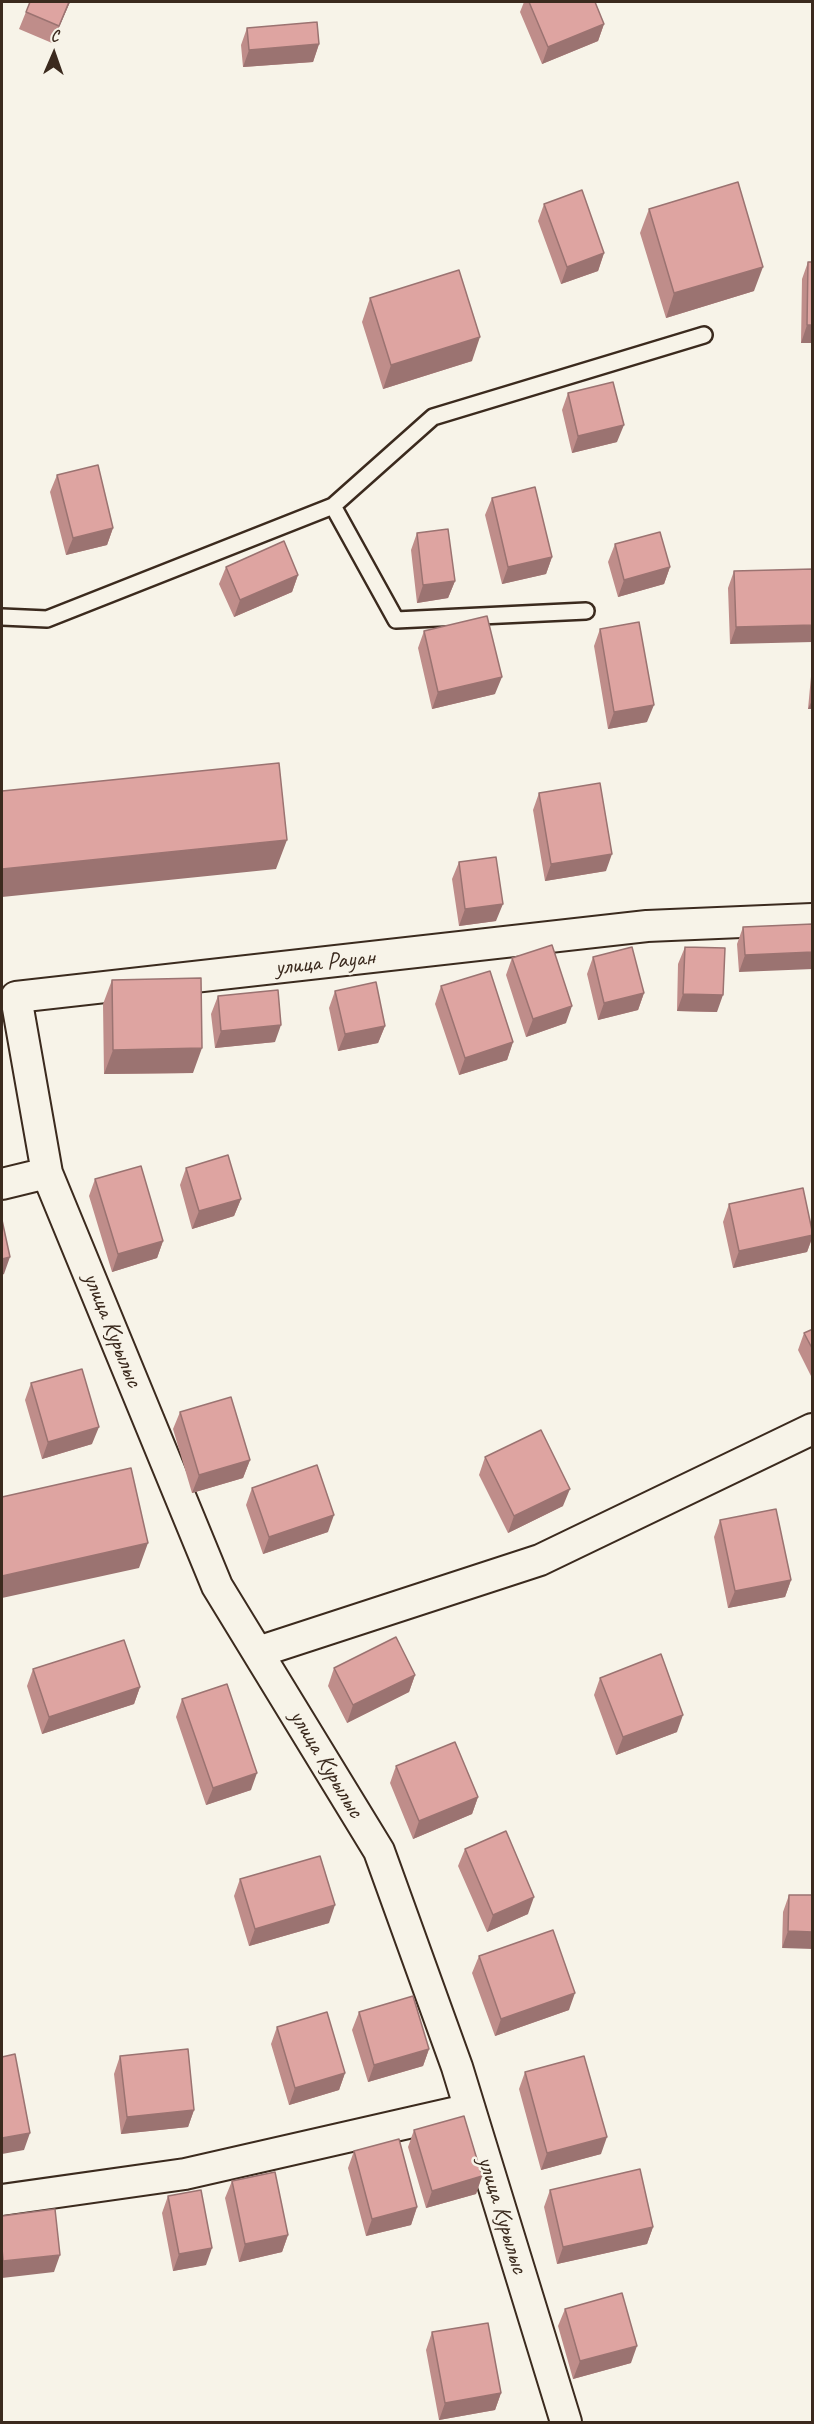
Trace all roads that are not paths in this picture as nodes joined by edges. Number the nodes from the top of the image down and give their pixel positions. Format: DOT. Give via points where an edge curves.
graph roads {
  1 [pos="704,335"];
  2 [pos="333,506"];
  3 [pos="586,611"];
  4 [pos="2,617"];
  5 [pos="813,919"];
  6 [pos="47,1173"];
  7 [pos="2,1184"];
  8 [pos="813,1429"];
  9 [pos="258,1652"];
  10 [pos="470,2109"];
  11 [pos="2,2200"];
  12 [pos="566,2422"];
  1 -- 2 [label="lane" via="434,417"];
  2 -- 3 [label="lane" via="396,620"];
  2 -- 4 [label="lane" via="47,620"];
  5 -- 6 [label="street, улица Рауан" via="647,926 16,997"];
  6 -- 7 [label="street"];
  6 -- 9 [label="street, улица Курылыс" via="218,1586"];
  8 -- 9 [label="street" via="540,1560"];
  9 -- 10 [label="street, улица Курылыс" via="379,1851"];
  10 -- 11 [label="street" via="185,2174"];
  10 -- 12 [label="street, улица Курылыс"];
}
